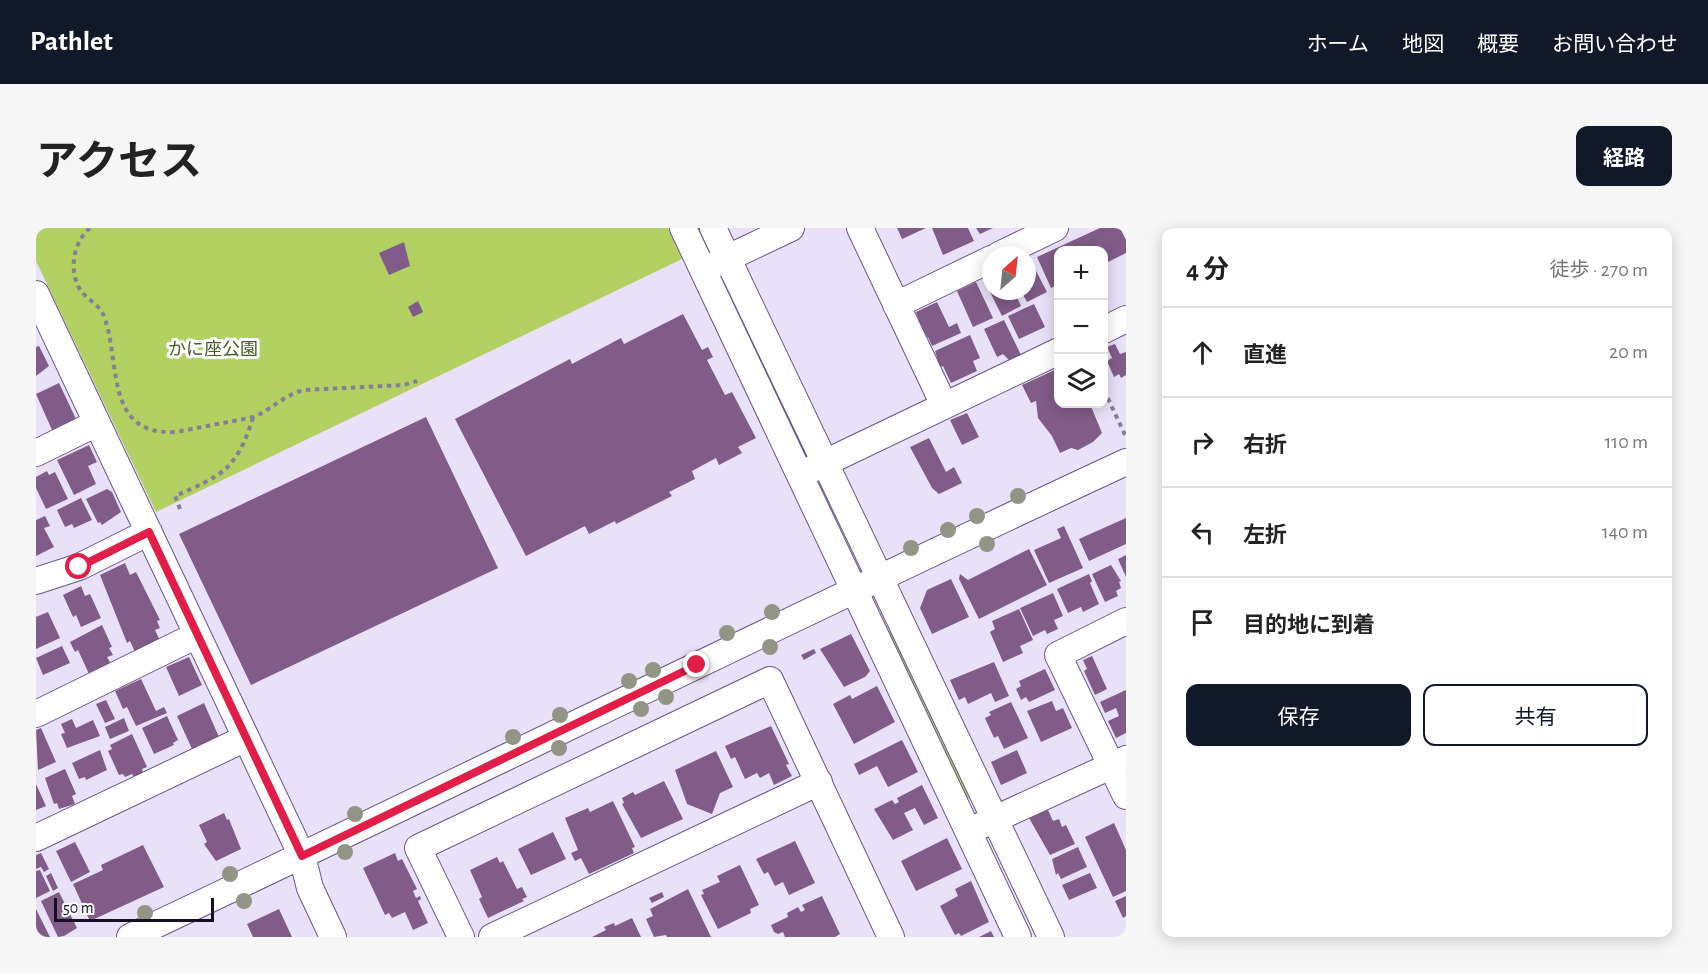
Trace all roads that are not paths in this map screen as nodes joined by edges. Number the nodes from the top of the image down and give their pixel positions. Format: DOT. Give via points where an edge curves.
graph roads {
  1 [pos="683,228"];
  2 [pos="713,228"];
  3 [pos="791,228"];
  4 [pos="860,228"];
  5 [pos="1055,228"];
  6 [pos="1018,246"];
  7 [pos="727,257"];
  8 [pos="982,263"];
  9 [pos="704,270"];
  10 [pos="36,294"];
  11 [pos="896,305"];
  12 [pos="1126,319"];
  13 [pos="43,326"];
  14 [pos="1108,328"];
  15 [pos="1054,353"];
  16 [pos="944,405"];
  17 [pos="97,423"];
  18 [pos="36,453"];
  19 [pos="1126,462"];
  20 [pos="825,463"];
  21 [pos="799,475"];
  22 [pos="149,532"];
  23 [pos="879,576"];
  24 [pos="36,581"];
  25 [pos="852,589"];
  26 [pos="1126,621"];
  27 [pos="197,635"];
  28 [pos="36,714"];
  29 [pos="246,738"];
  30 [pos="1119,763"];
  31 [pos="819,782"];
  32 [pos="1126,796"];
  33 [pos="996,819"];
  34 [pos="968,832"];
  35 [pos="36,838"];
  36 [pos="302,856"];
  37 [pos="130,937"];
  38 [pos="333,937"];
  39 [pos="351,937"];
  40 [pos="461,937"];
  41 [pos="492,937"];
  42 [pos="891,937"];
  43 [pos="1018,937"];
  44 [pos="1051,937"];
  1 -- 9 [label="street"];
  2 -- 7 [label="street"];
  3 -- 7 [label="street"];
  4 -- 11 [label="street"];
  5 -- 6 [label="street"];
  7 -- 9 [label="street"];
  7 -- 20 [label="street"];
  8 -- 11 [label="street"];
  9 -- 21 [label="street"];
  10 -- 13 [label="street"];
  11 -- 16 [label="street"];
  12 -- 14 [label="street"];
  13 -- 17 [label="street"];
  15 -- 16 [label="street"];
  16 -- 20 [label="street"];
  17 -- 18 [label="street"];
  17 -- 22 [label="street"];
  19 -- 23 [label="street"];
  20 -- 21 [label="street"];
  20 -- 23 [label="street"];
  21 -- 25 [label="street"];
  22 -- 24 [label="street" via="79,567"];
  22 -- 27 [label="street"];
  23 -- 25 [label="street"];
  23 -- 33 [label="street"];
  25 -- 34 [label="street"];
  25 -- 36 [label="street"];
  26 -- 30 [label="street" via="1058,655"];
  27 -- 28 [label="street"];
  27 -- 29 [label="street"];
  29 -- 35 [label="street"];
  29 -- 36 [label="street"];
  30 -- 32 [label="street"];
  30 -- 33 [label="street"];
  31 -- 40 [label="street" via="770,680 418,848"];
  31 -- 41 [label="street"];
  31 -- 42 [label="street"];
  33 -- 34 [label="street"];
  33 -- 44 [label="street"];
  34 -- 43 [label="street"];
  36 -- 37 [label="street"];
  36 -- 38 [label="street" via="310,888"];
  36 -- 39 [label="street" via="324,881"];
}
